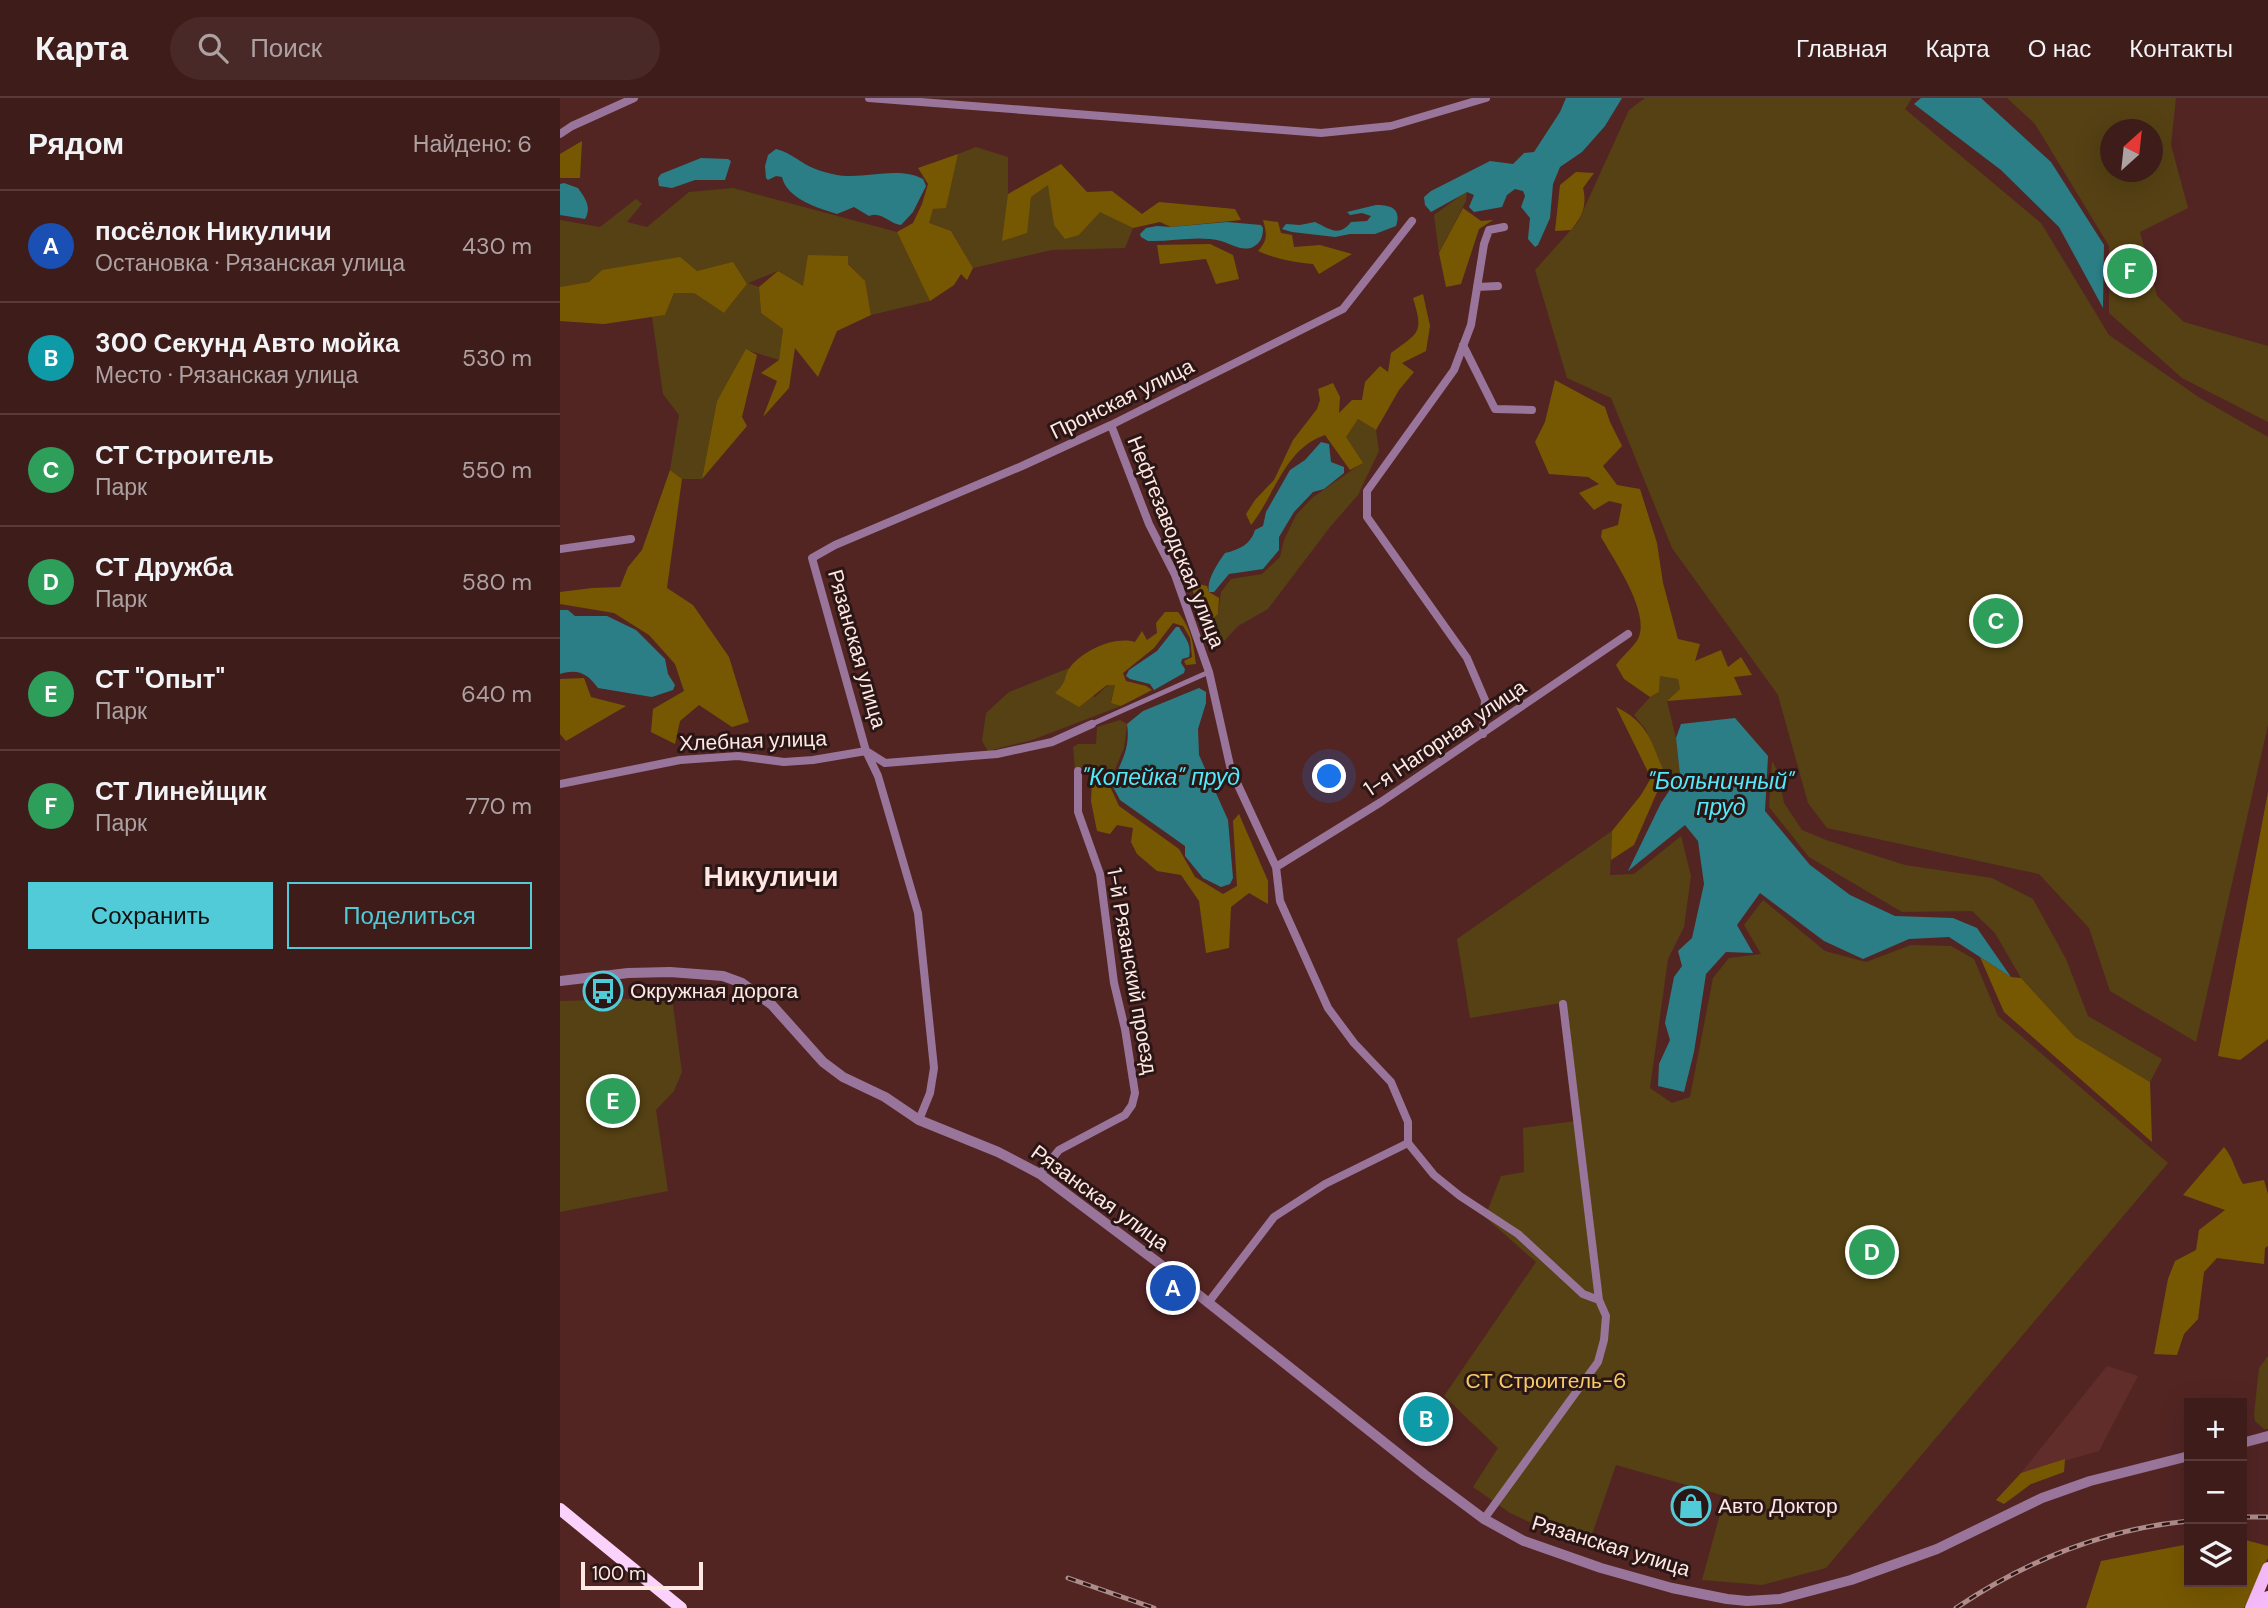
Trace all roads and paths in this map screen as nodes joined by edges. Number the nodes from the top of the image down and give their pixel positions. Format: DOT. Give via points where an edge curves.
graph roads {
  1 [pos="634,98"];
  2 [pos="869,98"];
  3 [pos="1486,98"];
  4 [pos="560,134"];
  5 [pos="1412,221"];
  6 [pos="1504,227"];
  7 [pos="1498,286"];
  8 [pos="1477,287"];
  9 [pos="1463,345"];
  10 [pos="1532,410"];
  11 [pos="1111,425"];
  12 [pos="631,538"];
  13 [pos="560,549"];
  14 [pos="811,558"];
  15 [pos="1628,634"];
  16 [pos="1209,671"];
  17 [pos="1092,724"];
  18 [pos="1483,734"];
  19 [pos="866,751"];
  20 [pos="1078,771"];
  21 [pos="560,785"];
  22 [pos="1276,867"];
  23 [pos="560,981"];
  24 [pos="1563,1004"];
  25 [pos="919,1120"];
  26 [pos="1408,1143"];
  27 [pos="1040,1174"];
  28 [pos="1599,1300"];
  29 [pos="1209,1303"];
  30 [pos="2268,1436"];
  31 [pos="2247,1442"];
  32 [pos="2184,1457"];
  33 [pos="560,1509"];
  34 [pos="1484,1519"];
  35 [pos="2268,1568"];
  36 [pos="2268,1598"];
  37 [pos="681,1608"];
  38 [pos="2251,1608"];
  39 [pos="2262,1608"];
  40 [pos="2267,1608"];
  1 -- 4 [label="street"];
  2 -- 3 [label="street" via="1321,133 1391,126"];
  5 -- 11 [label="street, Пронская улица" via="1343,309"];
  6 -- 8 [label="street" via="1489,230"];
  7 -- 8 [label="street"];
  8 -- 9 [label="street"];
  9 -- 10 [label="street" via="1495,409"];
  9 -- 18 [label="street" via="1454,369 1367,491 1367,517 1467,658 1485,700"];
  11 -- 14 [label="street, Пронская улица"];
  11 -- 16 [label="street, Нефтезаводская улица" via="1149,524 1175,575"];
  12 -- 13 [label="street"];
  14 -- 19 [label="street, Рязанская улица"];
  15 -- 18 [label="street, 1-я Нагорная улица"];
  16 -- 17 [label="street"];
  16 -- 22 [label="street" via="1231,770"];
  17 -- 19 [label="street, Рязанская улица" via="1052,742 997,754 885,763"];
  18 -- 22 [label="street, 1-я Нагорная улица"];
  19 -- 21 [label="street, Хлебная улица" via="784,762 738,756 680,760"];
  19 -- 25 [label="street, Рязанская улица" via="878,776 918,913 934,1068"];
  20 -- 27 [label="street, 1-й Рязанский проезд" via="1078,812 1100,874 1135,1093 1125,1115 1059,1150"];
  22 -- 26 [label="street" via="1280,901 1328,1008 1391,1082 1408,1122"];
  23 -- 25 [label="street, Рязанская улица" via="628,973 723,976 772,1005 823,1062 843,1077 886,1097"];
  24 -- 28 [label="street"];
  25 -- 27 [label="street, Рязанская улица"];
  26 -- 28 [label="street" via="1434,1175 1518,1234 1583,1294"];
  26 -- 29 [label="street" via="1325,1184 1274,1217"];
  27 -- 29 [label="street, Рязанская улица"];
  28 -- 34 [label="street" via="1606,1316 1598,1362"];
  29 -- 34 [label="street, Рязанская улица"];
  30 -- 31 [label="street"];
  32 -- 34 [label="street, Рязанская улица" via="2090,1481 2042,1498 1937,1549 1851,1580 1767,1601 1672,1588 1524,1541"];
  33 -- 37 [label="highway"];
  35 -- 38 [label="main road"];
  36 -- 39 [label="main road"];
  36 -- 40 [label="main road"];
}
